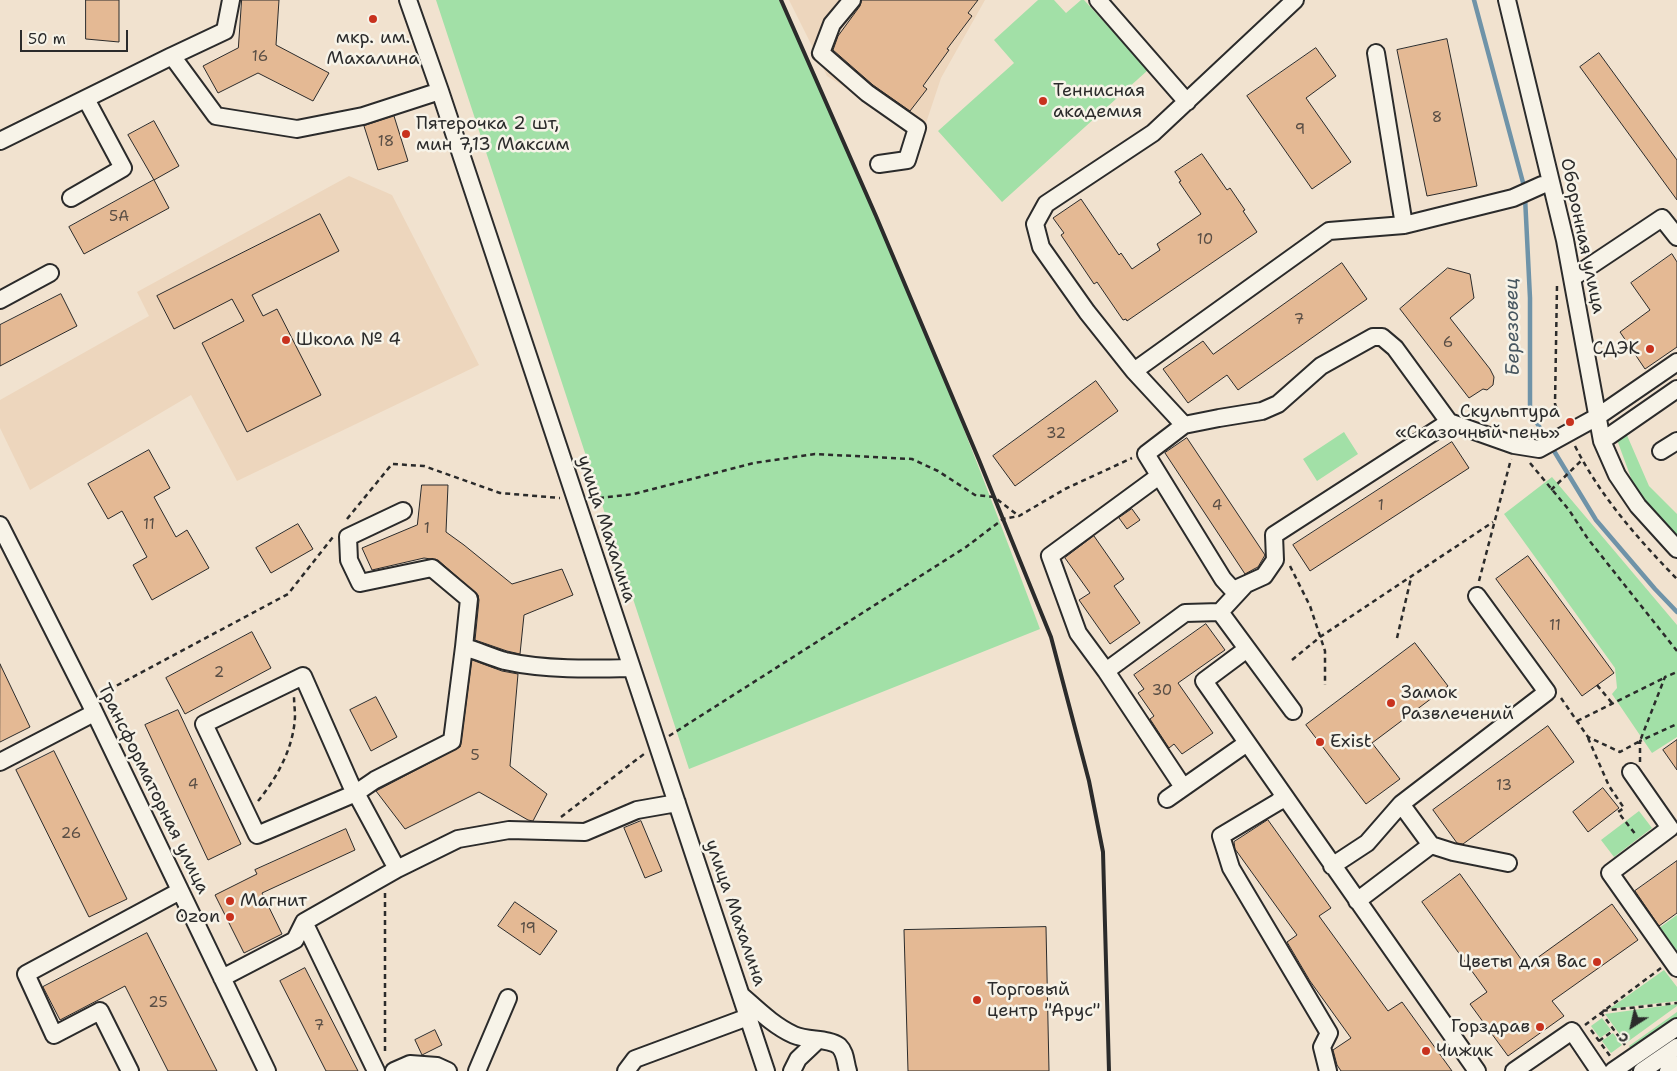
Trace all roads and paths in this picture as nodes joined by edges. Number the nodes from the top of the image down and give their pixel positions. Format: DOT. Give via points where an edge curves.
graph roads {
  1 [pos="231,0"];
  2 [pos="408,0"];
  3 [pos="852,0"];
  4 [pos="1098,0"];
  5 [pos="1295,0"];
  6 [pos="1507,0"];
  7 [pos="1376,53"];
  8 [pos="172,56"];
  9 [pos="440,91"];
  10 [pos="86,99"];
  11 [pos="1187,102"];
  12 [pos="1,138"];
  13 [pos="880,164"];
  14 [pos="1542,185"];
  15 [pos="71,198"];
  16 [pos="1404,225"];
  17 [pos="1677,237"];
  18 [pos="50,273"];
  19 [pos="1572,278"];
  20 [pos="0,300"];
  21 [pos="1677,362"];
  22 [pos="1134,371"];
  23 [pos="1677,389"];
  24 [pos="1597,417"];
  25 [pos="1449,422"];
  26 [pos="1184,425"];
  27 [pos="1677,440"];
  28 [pos="1602,441"];
  29 [pos="1514,445"];
  30 [pos="1661,451"];
  31 [pos="1146,454"];
  32 [pos="1582,460"];
  33 [pos="1159,476"];
  34 [pos="1551,490"];
  35 [pos="575,498"];
  36 [pos="403,511"];
  37 [pos="1019,516"];
  38 [pos="1494,522"];
  39 [pos="0,525"];
  40 [pos="343,525"];
  41 [pos="337,533"];
  42 [pos="1677,549"];
  43 [pos="1288,562"];
  44 [pos="1411,577"];
  45 [pos="1245,585"];
  46 [pos="1478,588"];
  47 [pos="1220,612"];
  48 [pos="1320,637"];
  49 [pos="1398,638"];
  50 [pos="464,647"];
  51 [pos="1247,648"];
  52 [pos="1677,650"];
  53 [pos="1292,660"];
  54 [pos="632,668"];
  55 [pos="1106,671"];
  56 [pos="1677,672"];
  57 [pos="1665,677"];
  58 [pos="295,680"];
  59 [pos="1325,685"];
  60 [pos="1597,685"];
  61 [pos="1560,697"];
  62 [pos="1612,703"];
  63 [pos="91,707"];
  64 [pos="1293,711"];
  65 [pos="1577,721"];
  66 [pos="1677,724"];
  67 [pos="1588,737"];
  68 [pos="1640,741"];
  69 [pos="1247,743"];
  70 [pos="657,744"];
  71 [pos="0,762"];
  72 [pos="1636,769"];
  73 [pos="1183,787"];
  74 [pos="356,793"];
  75 [pos="1284,796"];
  76 [pos="1167,799"];
  77 [pos="677,803"];
  78 [pos="1401,804"];
  79 [pos="247,814"];
  80 [pos="538,831"];
  81 [pos="1431,845"];
  82 [pos="1646,846"];
  83 [pos="1508,863"];
  84 [pos="1332,866"];
  85 [pos="391,872"];
  86 [pos="180,891"];
  87 [pos="1357,901"];
  88 [pos="304,922"];
  89 [pos="1674,964"];
  90 [pos="222,978"];
  91 [pos="742,996"];
  92 [pos="508,998"];
  93 [pos="1677,1003"];
  94 [pos="1600,1011"];
  95 [pos="748,1017"];
  96 [pos="1586,1023"];
  97 [pos="1677,1026"];
  98 [pos="1573,1033"];
  99 [pos="817,1041"];
  100 [pos="1677,1046"];
  101 [pos="1612,1064"];
  102 [pos="1637,1064"];
  103 [pos="1677,1065"];
  104 [pos="385,1068"];
  105 [pos="846,1070"];
  106 [pos="130,1071"];
  107 [pos="266,1071"];
  108 [pos="448,1071"];
  109 [pos="477,1071"];
  110 [pos="626,1071"];
  111 [pos="766,1071"];
  112 [pos="792,1071"];
  113 [pos="1328,1071"];
  114 [pos="1477,1071"];
  115 [pos="1514,1071"];
  116 [pos="1599,1071"];
  117 [pos="1668,1071"];
  1 -- 8 [label="street" via="225,31"];
  2 -- 9 [label="street, улица Махалина"];
  3 -- 13 [label="street" via="832,24 821,53 866,93 918,128 907,160"];
  4 -- 11 [label="street"];
  5 -- 11 [label="street"];
  6 -- 19 [label="street, Оборонная улица"];
  7 -- 16 [label="street"];
  8 -- 9 [label="street" via="216,116 297,129 363,116"];
  8 -- 10 [label="street"];
  9 -- 35 [label="street, улица Махалина"];
  10 -- 12 [label="street"];
  10 -- 15 [label="street" via="123,168"];
  11 -- 22 [label="street" via="1153,133 1046,204 1035,224 1040,247"];
  14 -- 16 [label="street" via="1513,198"];
  16 -- 22 [label="street" via="1329,231"];
  17 -- 19 [label="street" via="1662,218"];
  18 -- 20 [label="street"];
  19 -- 24 [label="street, Оборонная улица"];
  21 -- 24 [label="street"];
  22 -- 26 [label="street"];
  23 -- 28 [label="street"];
  24 -- 28 [label="street, Оборонная улица"];
  24 -- 29 [label="street" via="1539,449"];
  25 -- 26 [label="street" via="1395,348 1382,337 1373,337 1321,366 1278,404 1262,411"];
  25 -- 29 [label="street"];
  25 -- 45 [label="street" via="1274,535 1275,560 1264,576"];
  26 -- 31 [label="street"];
  27 -- 30 [label="street"];
  28 -- 42 [label="street, Оборонная улица" via="1617,475 1638,506"];
  29 -- 34 [label="path"];
  29 -- 38 [label="path"];
  31 -- 33 [label="street"];
  31 -- 37 [label="path" via="1065,489"];
  32 -- 34 [label="path"];
  33 -- 45 [label="street" via="1223,579 1233,590"];
  33 -- 55 [label="street" via="1050,556 1078,633"];
  34 -- 52 [label="path"];
  35 -- 37 [label="path" via="634,494 754,463 815,454 912,459 938,471 974,495 994,498"];
  35 -- 40 [label="path" via="500,493 424,466 392,464"];
  35 -- 54 [label="street, улица Махалина"];
  36 -- 50 [label="street" via="348,537 349,560 360,583 432,568 469,599"];
  37 -- 70 [label="path" via="1003,519 966,547"];
  38 -- 44 [label="path"];
  38 -- 46 [label="path"];
  39 -- 63 [label="street, Трансформаторная улица"];
  41 -- 63 [label="path" via="288,594"];
  43 -- 48 [label="path" via="1310,606"];
  44 -- 48 [label="path"];
  44 -- 49 [label="path"];
  45 -- 47 [label="street"];
  46 -- 78 [label="street" via="1547,692"];
  47 -- 51 [label="street"];
  47 -- 55 [label="street" via="1185,613"];
  48 -- 53 [label="path"];
  48 -- 59 [label="path" via="1325,651"];
  50 -- 54 [label="street" via="527,665"];
  50 -- 74 [label="street" via="452,741"];
  51 -- 64 [label="street"];
  51 -- 69 [label="street" via="1204,681"];
  54 -- 70 [label="street, улица Махалина"];
  55 -- 73 [label="street"];
  56 -- 57 [label="path"];
  57 -- 62 [label="path"];
  57 -- 68 [label="path"];
  58 -- 74 [label="street" via="302,676"];
  58 -- 79 [label="path" via="295,716 290,744 273,780"];
  58 -- 79 [label="street" via="204,724"];
  60 -- 62 [label="path"];
  61 -- 65 [label="path"];
  62 -- 65 [label="path"];
  63 -- 71 [label="street"];
  63 -- 86 [label="street, Трансформаторная улица"];
  65 -- 67 [label="path"];
  66 -- 68 [label="path"];
  67 -- 68 [label="path" via="1620,752"];
  67 -- 82 [label="path" via="1609,786 1624,808 1618,812"];
  68 -- 72 [label="path"];
  69 -- 73 [label="street"];
  69 -- 75 [label="street"];
  70 -- 77 [label="street, улица Махалина"];
  70 -- 80 [label="path"];
  72 -- 82 [label="street" via="1670,828"];
  73 -- 76 [label="street"];
  74 -- 79 [label="street" via="257,835"];
  74 -- 85 [label="street"];
  75 -- 84 [label="street"];
  75 -- 113 [label="street" via="1221,836 1232,868 1329,1033 1322,1047"];
  77 -- 80 [label="street" via="636,810 586,832"];
  77 -- 91 [label="street, улица Махалина"];
  78 -- 81 [label="street"];
  78 -- 84 [label="street" via="1367,843"];
  80 -- 85 [label="street" via="509,830 458,839"];
  81 -- 83 [label="street"];
  81 -- 87 [label="street"];
  82 -- 89 [label="street" via="1610,873"];
  84 -- 87 [label="street"];
  85 -- 88 [label="street"];
  85 -- 104 [label="path"];
  86 -- 90 [label="street, Трансформаторная улица"];
  86 -- 106 [label="street" via="26,974 54,1035 100,1011"];
  87 -- 114 [label="street"];
  88 -- 90 [label="street" via="294,940"];
  88 -- 104 [label="street"];
  89 -- 94 [label="path"];
  90 -- 107 [label="street, Трансформаторная улица"];
  91 -- 95 [label="street, улица Махалина"];
  91 -- 99 [label="street" via="782,1028 796,1036"];
  92 -- 109 [label="street"];
  93 -- 94 [label="path"];
  94 -- 96 [label="path"];
  94 -- 102 [label="path"];
  95 -- 110 [label="street" via="635,1059"];
  95 -- 111 [label="street, улица Махалина"];
  96 -- 98 [label="path"];
  96 -- 101 [label="path"];
  97 -- 102 [label="street"];
  98 -- 115 [label="street"];
  98 -- 116 [label="street"];
  99 -- 105 [label="street" via="827,1041 839,1047 844,1052"];
  99 -- 112 [label="street" via="798,1059"];
  100 -- 102 [label="street"];
  101 -- 102 [label="street"];
  103 -- 117 [label="street"];
  104 -- 108 [label="street" via="410,1064 437,1066"];
}
